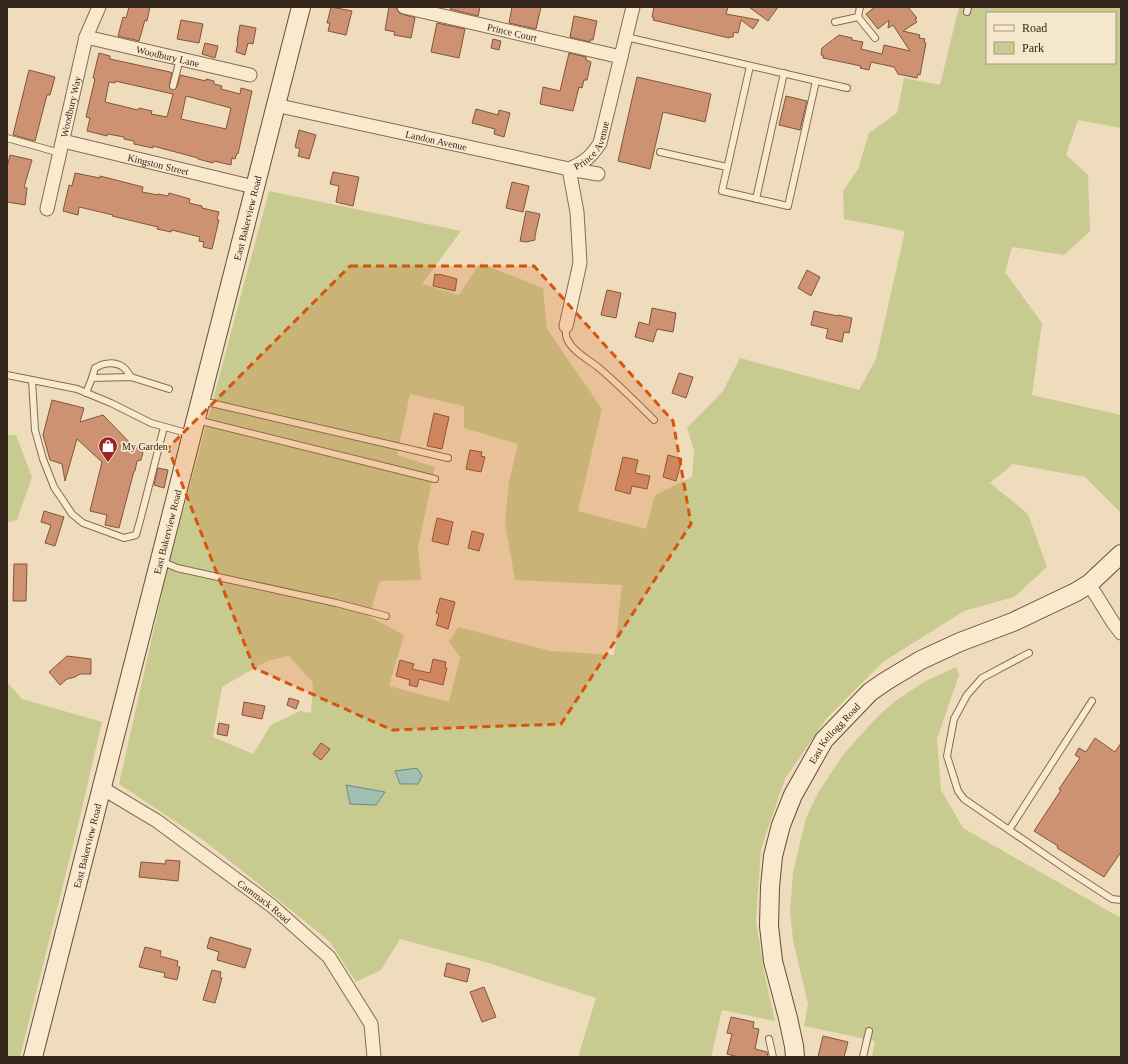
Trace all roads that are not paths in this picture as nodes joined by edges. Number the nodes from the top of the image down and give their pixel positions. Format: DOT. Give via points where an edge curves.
graph roads {
  1 [pos="99,7"];
  2 [pos="301,7"];
  3 [pos="404,7"];
  4 [pos="633,7"];
  5 [pos="860,7"];
  6 [pos="858,18"];
  7 [pos="834,22"];
  8 [pos="86,37"];
  9 [pos="626,37"];
  10 [pos="875,38"];
  11 [pos="621,57"];
  12 [pos="180,59"];
  13 [pos="750,66"];
  14 [pos="784,73"];
  15 [pos="250,75"];
  16 [pos="816,81"];
  17 [pos="173,86"];
  18 [pos="847,88"];
  19 [pos="275,105"];
  20 [pos="7,138"];
  21 [pos="61,147"];
  22 [pos="660,152"];
  23 [pos="728,167"];
  24 [pos="570,169"];
  25 [pos="598,174"];
  26 [pos="254,187"];
  27 [pos="756,198"];
  28 [pos="47,209"];
  29 [pos="566,326"];
  30 [pos="7,375"];
  31 [pos="92,378"];
  32 [pos="131,378"];
  33 [pos="32,380"];
  34 [pos="169,388"];
  35 [pos="86,393"];
  36 [pos="201,400"];
  37 [pos="654,420"];
  38 [pos="164,427"];
  39 [pos="194,427"];
  40 [pos="448,458"];
  41 [pos="436,479"];
  42 [pos="1121,554"];
  43 [pos="159,560"];
  44 [pos="1089,584"];
  45 [pos="386,616"];
  46 [pos="1121,633"];
  47 [pos="1029,653"];
  48 [pos="1092,701"];
  49 [pos="102,788"];
  50 [pos="1009,830"];
  51 [pos="1121,900"];
  52 [pos="869,1031"];
  53 [pos="768,1039"];
  54 [pos="33,1057"];
  55 [pos="374,1057"];
  56 [pos="773,1057"];
  57 [pos="794,1057"];
  58 [pos="863,1057"];
  1 -- 8 [label="street, Woodbury Way"];
  2 -- 19 [label="main road, East Bakerview Road"];
  3 -- 11 [label="street, Prince Court"];
  4 -- 9 [label="street, Prince Avenue"];
  5 -- 6 [label="lane"];
  6 -- 7 [label="lane"];
  6 -- 10 [label="lane"];
  8 -- 12 [label="street, Woodbury Lane"];
  8 -- 21 [label="street, Woodbury Way"];
  9 -- 11 [label="street, Prince Avenue"];
  9 -- 13 [label="lane"];
  11 -- 24 [label="street, Prince Avenue" via="600,143 584,162"];
  12 -- 15 [label="street, Woodbury Lane"];
  12 -- 17 [label="lane"];
  13 -- 14 [label="lane"];
  13 -- 23 [label="lane"];
  14 -- 16 [label="lane"];
  14 -- 27 [label="lane"];
  16 -- 18 [label="lane"];
  16 -- 27 [label="lane" via="788,206"];
  19 -- 24 [label="street, Landon Avenue"];
  19 -- 26 [label="main road, East Bakerview Road"];
  20 -- 21 [label="lane"];
  21 -- 26 [label="street, Kingston Street"];
  21 -- 28 [label="street, Woodbury Way"];
  22 -- 23 [label="lane"];
  23 -- 27 [label="lane" via="722,191"];
  24 -- 25 [label="street, Landon Avenue"];
  24 -- 29 [label="street, Prince Avenue" via="577,212 580,263"];
  26 -- 36 [label="main road, East Bakerview Road"];
  29 -- 37 [label="lane" via="567,339 577,351 599,368"];
  30 -- 33 [label="lane"];
  31 -- 32 [label="lane"];
  31 -- 32 [label="lane" via="95,368 102,363 113,363 123,367"];
  31 -- 35 [label="lane"];
  32 -- 34 [label="lane"];
  33 -- 35 [label="lane"];
  33 -- 38 [label="lane" via="35,430 54,487 72,514 84,523 124,538 136,535"];
  35 -- 38 [label="lane" via="112,403 151,424"];
  36 -- 39 [label="main road, East Bakerview Road"];
  36 -- 40 [label="lane"];
  38 -- 39 [label="lane"];
  39 -- 41 [label="lane"];
  39 -- 43 [label="main road, East Bakerview Road"];
  42 -- 44 [label="main road, East Kellogg Road"];
  43 -- 45 [label="lane" via="184,569"];
  43 -- 49 [label="main road, East Bakerview Road"];
  44 -- 46 [label="street"];
  44 -- 57 [label="main road, East Kellogg Road" via="1066,598 1014,622 921,660 870,692 824,740 793,795 781,826 773,856 770,887 769,926 773,961 788,1018"];
  47 -- 50 [label="lane" via="982,678 967,694 954,720 947,756 958,791 964,799"];
  48 -- 50 [label="lane"];
  49 -- 54 [label="main road, East Bakerview Road"];
  49 -- 55 [label="street, Cammack Road" via="157,821 272,906 330,957 371,1024"];
  50 -- 51 [label="lane" via="1081,879 1112,898"];
  52 -- 58 [label="lane"];
  53 -- 56 [label="lane"];
}
